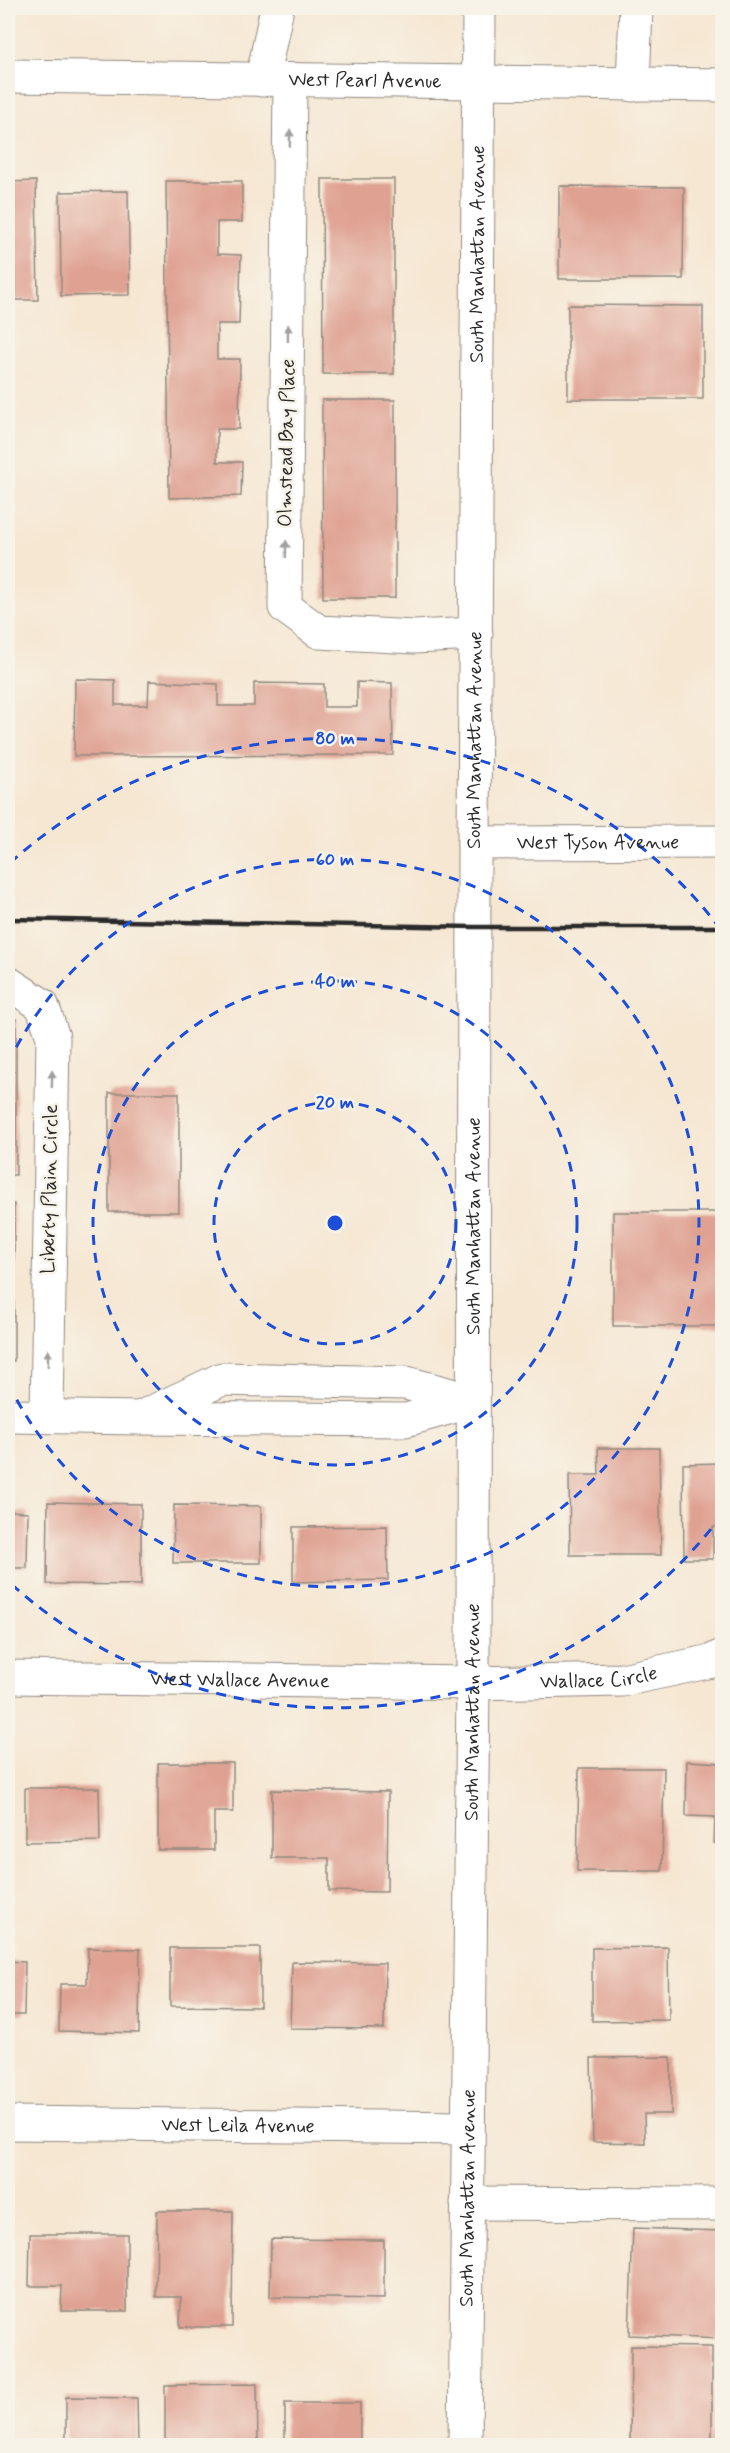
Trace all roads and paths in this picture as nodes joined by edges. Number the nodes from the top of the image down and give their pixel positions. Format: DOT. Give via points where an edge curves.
graph roads {
  1 [pos="277,8"];
  2 [pos="479,8"];
  3 [pos="636,8"];
  4 [pos="8,76"];
  5 [pos="276,80"];
  6 [pos="479,83"];
  7 [pos="633,85"];
  8 [pos="723,86"];
  9 [pos="476,634"];
  10 [pos="723,842"];
  11 [pos="474,843"];
  12 [pos="8,983"];
  13 [pos="278,1381"];
  14 [pos="473,1401"];
  15 [pos="8,1416"];
  16 [pos="47,1416"];
  17 [pos="140,1418"];
  18 [pos="278,1420"];
  19 [pos="723,1656"];
  20 [pos="8,1677"];
  21 [pos="473,1683"];
  22 [pos="8,2123"];
  23 [pos="467,2128"];
  24 [pos="467,2203"];
  25 [pos="723,2204"];
  26 [pos="465,2445"];
  1 -- 5 [label="street, Olmstead Bay Place"];
  2 -- 6 [label="street, South Manhattan Avenue"];
  3 -- 7 [label="street"];
  4 -- 5 [label="street, West Pearl Avenue"];
  5 -- 6 [label="street, West Pearl Avenue"];
  9 -- 5 [label="street, Olmstead Bay Place, one-way" via="414,637 319,632 285,607"];
  6 -- 7 [label="street, West Pearl Avenue"];
  6 -- 9 [label="street, South Manhattan Avenue"];
  7 -- 8 [label="street, West Pearl Avenue"];
  9 -- 11 [label="street, South Manhattan Avenue"];
  10 -- 11 [label="street, West Tyson Avenue"];
  11 -- 14 [label="street, South Manhattan Avenue"];
  16 -- 12 [label="street, Liberty Plain Circle, one-way" via="53,1037 42,1005"];
  13 -- 14 [label="street" via="406,1383"];
  13 -- 17 [label="street" via="222,1379"];
  13 -- 18 [label="street"];
  14 -- 18 [label="street" via="406,1420"];
  14 -- 21 [label="street, South Manhattan Avenue"];
  15 -- 16 [label="street"];
  16 -- 17 [label="street"];
  17 -- 18 [label="street"];
  19 -- 21 [label="street, Wallace Circle" via="622,1680"];
  20 -- 21 [label="street, West Wallace Avenue"];
  21 -- 23 [label="street, South Manhattan Avenue"];
  22 -- 23 [label="street, West Leila Avenue"];
  23 -- 24 [label="street, South Manhattan Avenue"];
  24 -- 25 [label="street"];
  24 -- 26 [label="street, South Manhattan Avenue"];
}
